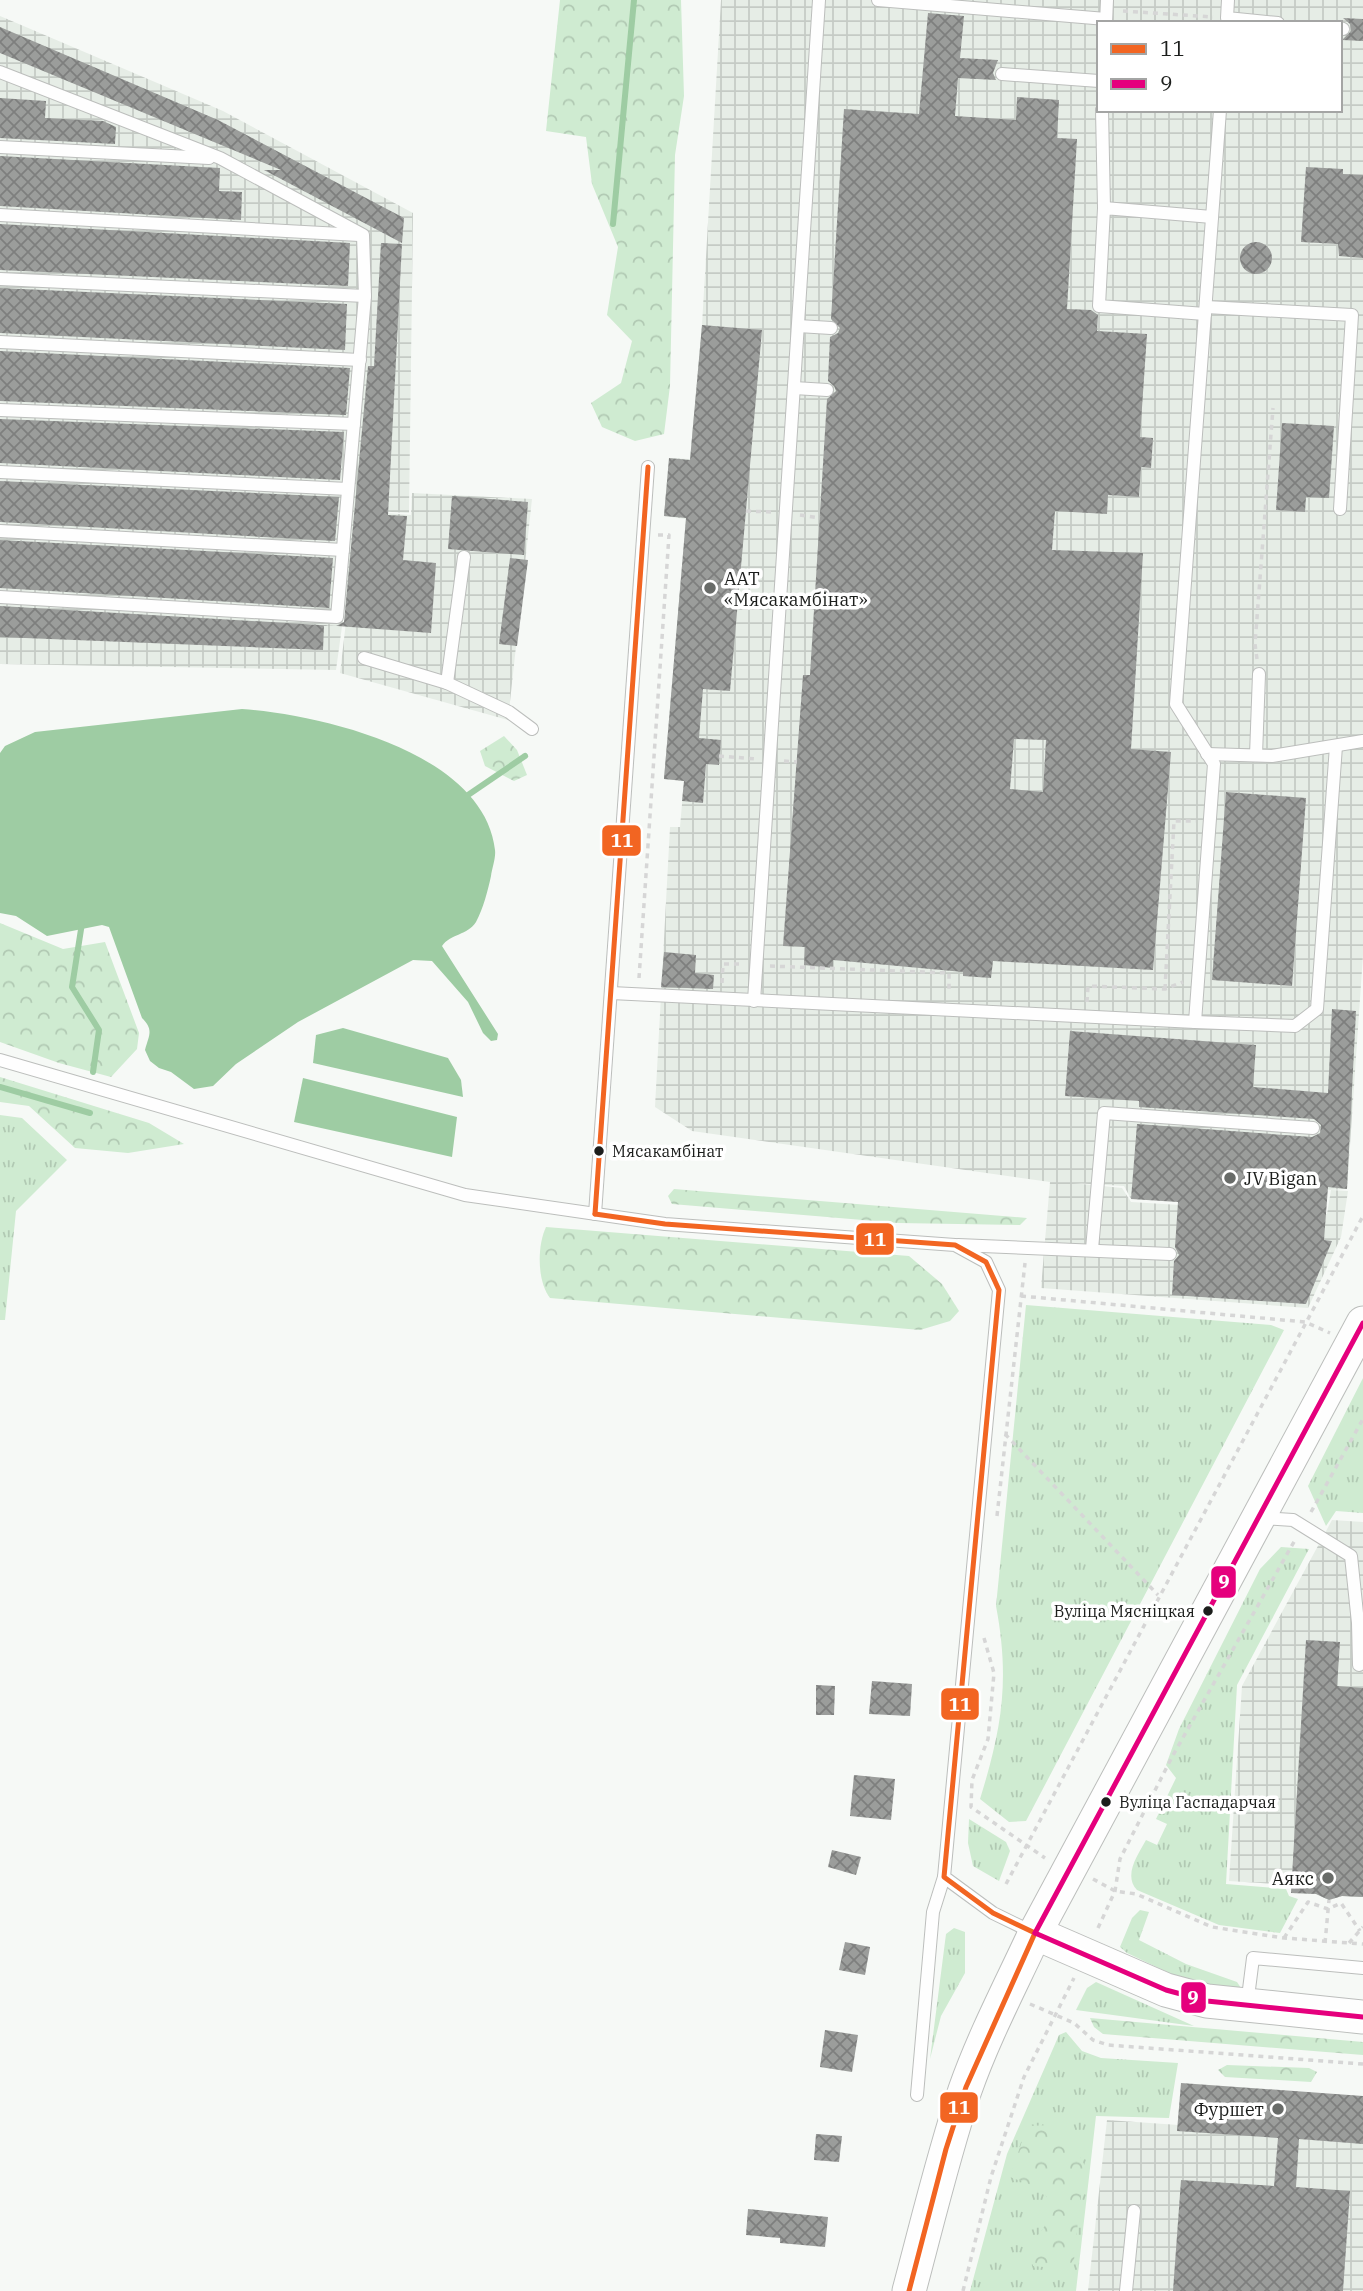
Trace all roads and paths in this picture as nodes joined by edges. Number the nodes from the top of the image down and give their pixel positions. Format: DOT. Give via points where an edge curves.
graph roads {
  1 [pos="819,0"];
  2 [pos="878,0"];
  3 [pos="1228,0"];
  4 [pos="1106,13"];
  5 [pos="1227,20"];
  6 [pos="0,72"];
  7 [pos="1002,74"];
  8 [pos="1097,81"];
  9 [pos="1102,112"];
  10 [pos="1220,112"];
  11 [pos="0,147"];
  12 [pos="220,158"];
  13 [pos="1104,208"];
  14 [pos="0,215"];
  15 [pos="1212,217"];
  16 [pos="363,235"];
  17 [pos="0,279"];
  18 [pos="366,296"];
  19 [pos="1205,311"];
  20 [pos="797,326"];
  21 [pos="831,328"];
  22 [pos="0,342"];
  23 [pos="359,360"];
  24 [pos="794,388"];
  25 [pos="827,390"];
  26 [pos="1273,408"];
  27 [pos="0,410"];
  28 [pos="354,424"];
  29 [pos="648,467"];
  30 [pos="0,472"];
  31 [pos="348,489"];
  32 [pos="1340,509"];
  33 [pos="0,531"];
  34 [pos="643,534"];
  35 [pos="343,550"];
  36 [pos="464,557"];
  37 [pos="0,597"];
  38 [pos="363,658"];
  39 [pos="1259,674"];
  40 [pos="447,682"];
  41 [pos="532,729"];
  42 [pos="1363,741"];
  43 [pos="1336,746"];
  44 [pos="1207,754"];
  45 [pos="1256,755"];
  46 [pos="1209,822"];
  47 [pos="756,965"];
  48 [pos="1198,977"];
  49 [pos="1165,989"];
  50 [pos="611,993"];
  51 [pos="638,994"];
  52 [pos="722,999"];
  53 [pos="754,1001"];
  54 [pos="948,1010"];
  55 [pos="1086,1017"];
  56 [pos="1195,1022"];
  57 [pos="0,1060"];
  58 [pos="1313,1128"];
  59 [pos="596,1214"];
  60 [pos="1363,1216"];
  61 [pos="955,1245"];
  62 [pos="1028,1247"];
  63 [pos="1092,1249"];
  64 [pos="1170,1254"];
  65 [pos="1021,1296"];
  66 [pos="1305,1322"];
  67 [pos="1363,1323"];
  68 [pos="1331,1334"];
  69 [pos="1363,1419"];
  70 [pos="1006,1434"];
  71 [pos="1258,1518"];
  72 [pos="1303,1526"];
  73 [pos="995,1529"];
  74 [pos="1159,1596"];
  75 [pos="1361,1626"];
  76 [pos="983,1637"];
  77 [pos="1359,1665"];
  78 [pos="1027,1843"];
  79 [pos="1045,1858"];
  80 [pos="944,1877"];
  81 [pos="1093,1879"];
  82 [pos="1006,1884"];
  83 [pos="1115,1891"];
  84 [pos="1329,1900"];
  85 [pos="1328,1909"];
  86 [pos="1098,1928"];
  87 [pos="1362,1929"];
  88 [pos="1035,1933"];
  89 [pos="1284,1938"];
  90 [pos="1325,1943"];
  91 [pos="1349,1943"];
  92 [pos="1363,1944"];
  93 [pos="1363,1968"];
  94 [pos="1077,1971"];
  95 [pos="1030,2004"];
  96 [pos="1247,2006"];
  97 [pos="1053,2015"];
  98 [pos="1363,2017"];
  99 [pos="1363,2064"];
  100 [pos="918,2095"];
  101 [pos="1134,2211"];
  102 [pos="909,2291"];
  103 [pos="963,2291"];
  104 [pos="1126,2291"];
  1 -- 20 [label="lane"];
  2 -- 4 [label="lane"];
  3 -- 5 [label="lane"];
  4 -- 5 [label="path"];
  6 -- 12 [label="lane"];
  7 -- 8 [label="lane"];
  9 -- 13 [label="lane"];
  10 -- 15 [label="lane"];
  11 -- 12 [label="lane"];
  12 -- 16 [label="lane"];
  13 -- 15 [label="lane"];
  13 -- 19 [label="lane" via="1099,306"];
  14 -- 16 [label="lane"];
  15 -- 19 [label="lane"];
  16 -- 18 [label="lane"];
  17 -- 18 [label="lane"];
  18 -- 23 [label="lane"];
  19 -- 32 [label="lane" via="1352,316"];
  19 -- 44 [label="lane" via="1176,704"];
  20 -- 21 [label="lane"];
  20 -- 24 [label="lane"];
  22 -- 23 [label="lane"];
  23 -- 28 [label="lane"];
  24 -- 25 [label="lane"];
  24 -- 47 [label="lane"];
  26 -- 39 [label="path" via="1255,643"];
  27 -- 28 [label="lane"];
  28 -- 31 [label="lane"];
  29 -- 34 [label="lane"];
  30 -- 31 [label="lane"];
  31 -- 35 [label="lane"];
  33 -- 35 [label="lane"];
  34 -- 50 [label="lane"];
  34 -- 51 [label="path" via="669,535"];
  35 -- 37 [label="lane" via="337,617"];
  36 -- 40 [label="lane"];
  38 -- 40 [label="lane"];
  39 -- 45 [label="lane"];
  40 -- 41 [label="lane" via="509,712"];
  42 -- 43 [label="lane"];
  43 -- 45 [label="lane"];
  43 -- 56 [label="lane" via="1317,1009 1295,1026"];
  44 -- 45 [label="lane"];
  44 -- 46 [label="lane" via="1214,764"];
  46 -- 48 [label="lane"];
  46 -- 49 [label="path" via="1174,821"];
  47 -- 52 [label="path" via="723,964"];
  47 -- 53 [label="lane"];
  47 -- 54 [label="path" via="949,973"];
  48 -- 49 [label="path"];
  48 -- 56 [label="lane"];
  49 -- 55 [label="path" via="1088,986"];
  50 -- 51 [label="lane"];
  50 -- 59 [label="lane"];
  51 -- 52 [label="lane"];
  52 -- 53 [label="lane"];
  53 -- 54 [label="lane"];
  54 -- 55 [label="lane"];
  55 -- 56 [label="lane"];
  57 -- 59 [label="lane" via="465,1195"];
  58 -- 63 [label="lane" via="1104,1113"];
  59 -- 61 [label="lane" via="665,1224"];
  60 -- 66 [label="path"];
  61 -- 62 [label="lane"];
  61 -- 80 [label="lane" via="986,1262 999,1290"];
  62 -- 63 [label="lane"];
  62 -- 65 [label="path"];
  63 -- 64 [label="lane"];
  65 -- 66 [label="path"];
  65 -- 70 [label="path"];
  66 -- 68 [label="path"];
  66 -- 74 [label="path"];
  67 -- 71 [label="main road"];
  69 -- 72 [label="path"];
  70 -- 73 [label="path"];
  70 -- 74 [label="path"];
  71 -- 72 [label="lane" via="1293,1520"];
  71 -- 88 [label="main road"];
  72 -- 75 [label="lane" via="1351,1556"];
  72 -- 83 [label="path" via="1172,1757 1120,1859"];
  74 -- 78 [label="path"];
  75 -- 77 [label="lane"];
  76 -- 78 [label="path" via="994,1673 988,1739 972,1780 971,1807"];
  78 -- 79 [label="path"];
  78 -- 82 [label="path"];
  80 -- 88 [label="lane" via="993,1913"];
  80 -- 100 [label="lane" via="933,1912"];
  81 -- 83 [label="path"];
  83 -- 86 [label="path"];
  83 -- 89 [label="path" via="1136,1894 1212,1927"];
  84 -- 85 [label="path"];
  85 -- 87 [label="path" via="1341,1903"];
  85 -- 89 [label="path" via="1308,1902"];
  85 -- 90 [label="path"];
  87 -- 91 [label="path"];
  88 -- 96 [label="main road" via="1166,1990"];
  88 -- 102 [label="main road" via="967,2087"];
  89 -- 90 [label="path"];
  90 -- 91 [label="path"];
  91 -- 92 [label="path"];
  93 -- 96 [label="lane" via="1253,1958"];
  94 -- 97 [label="path"];
  95 -- 97 [label="path"];
  96 -- 98 [label="main road"];
  97 -- 99 [label="path" via="1108,2045"];
  97 -- 103 [label="path" via="1024,2077 995,2164"];
  101 -- 104 [label="lane"];
}
